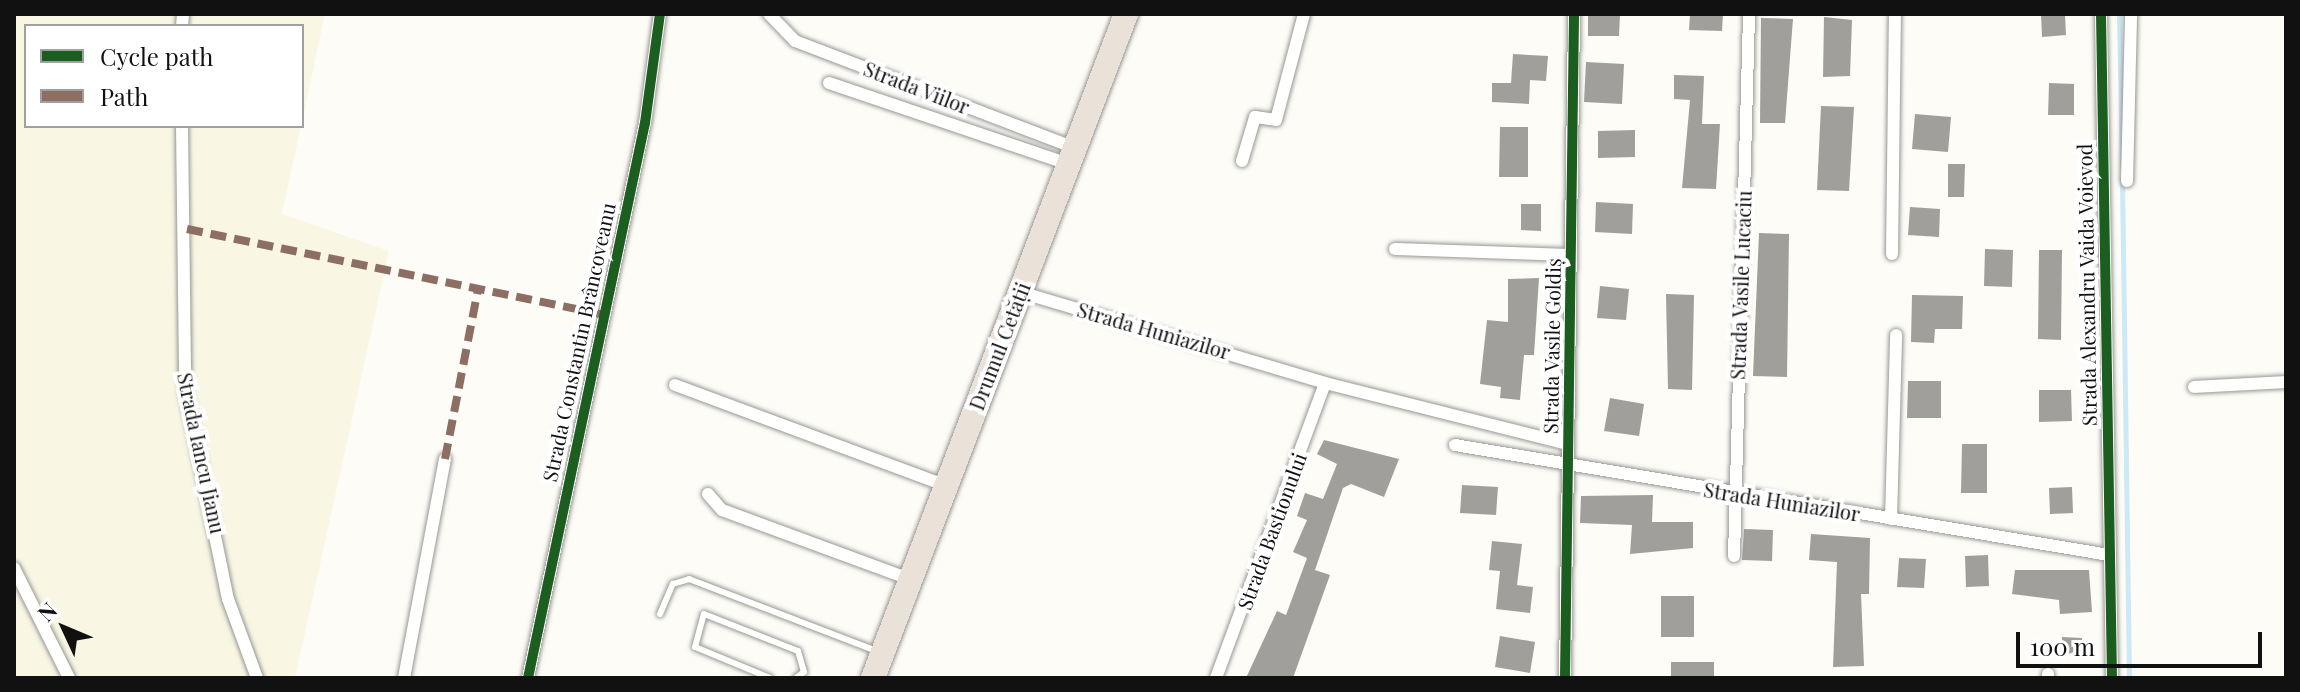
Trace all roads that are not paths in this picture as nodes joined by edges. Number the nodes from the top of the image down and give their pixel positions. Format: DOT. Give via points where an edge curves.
graph roads {
  1 [pos="660,14"];
  2 [pos="769,14"];
  3 [pos="1126,14"];
  4 [pos="1304,14"];
  5 [pos="1574,14"];
  6 [pos="1749,14"];
  7 [pos="1895,14"];
  8 [pos="2101,14"];
  9 [pos="2131,14"];
  10 [pos="829,83"];
  11 [pos="182,128"];
  12 [pos="1072,156"];
  13 [pos="1242,161"];
  14 [pos="2127,181"];
  15 [pos="1395,249"];
  16 [pos="1892,254"];
  17 [pos="1570,255"];
  18 [pos="1020,292"];
  19 [pos="1896,335"];
  20 [pos="2286,382"];
  21 [pos="1325,383"];
  22 [pos="675,385"];
  23 [pos="2194,387"];
  24 [pos="1567,444"];
  25 [pos="1455,445"];
  26 [pos="445,459"];
  27 [pos="1567,466"];
  28 [pos="946,486"];
  29 [pos="1733,493"];
  30 [pos="708,494"];
  31 [pos="1891,519"];
  32 [pos="2109,555"];
  33 [pos="1734,556"];
  34 [pos="14,568"];
  35 [pos="910,579"];
  36 [pos="660,614"];
  37 [pos="882,654"];
  38 [pos="69,678"];
  39 [pos="257,678"];
  40 [pos="404,678"];
  41 [pos="528,678"];
  42 [pos="770,678"];
  43 [pos="796,678"];
  44 [pos="873,678"];
  45 [pos="1216,678"];
  46 [pos="1565,678"];
  47 [pos="2112,678"];
  1 -- 41 [label="street, Strada Constantin Brâncoveanu" via="645,123"];
  2 -- 12 [label="street, Strada Viilor" via="795,41"];
  3 -- 12 [label="highway, Drumul Cetății"];
  4 -- 13 [label="street" via="1276,120 1255,117"];
  5 -- 17 [label="street, Strada Vasile Goldiș"];
  6 -- 29 [label="street, Strada Vasile Lucaciu"];
  7 -- 16 [label="street"];
  8 -- 32 [label="street, Strada Alexandru Vaida Voievod"];
  9 -- 14 [label="street"];
  10 -- 12 [label="street"];
  11 -- 39 [label="street, Strada Iancu Jianu" via="185,390 228,599"];
  12 -- 18 [label="highway, Drumul Cetății"];
  15 -- 17 [label="street"];
  17 -- 24 [label="street, Strada Vasile Goldiș"];
  18 -- 21 [label="street, Strada Huniazilor"];
  18 -- 28 [label="highway, Drumul Cetății"];
  19 -- 31 [label="street"];
  20 -- 23 [label="street"];
  21 -- 24 [label="street, Strada Huniazilor"];
  21 -- 45 [label="street, Strada Bastionului"];
  22 -- 28 [label="street"];
  24 -- 27 [label="street, Strada Vasile Goldiș"];
  25 -- 27 [label="street, Strada Huniazilor"];
  26 -- 40 [label="street"];
  27 -- 29 [label="street, Strada Huniazilor"];
  27 -- 46 [label="street, Strada Vasile Goldiș"];
  28 -- 35 [label="highway, Drumul Cetății"];
  29 -- 31 [label="street, Strada Huniazilor"];
  29 -- 33 [label="street, Strada Vasile Lucaciu"];
  30 -- 35 [label="street" via="722,510"];
  31 -- 32 [label="street, Strada Huniazilor"];
  32 -- 47 [label="street, Strada Alexandru Vaida Voievod"];
  34 -- 38 [label="street"];
  35 -- 37 [label="highway, Drumul Cetății"];
  36 -- 37 [label="lane" via="673,584 689,579"];
  37 -- 44 [label="highway, Drumul Cetății"];
  42 -- 43 [label="lane" via="695,647 704,614 798,651 804,672"];
}
